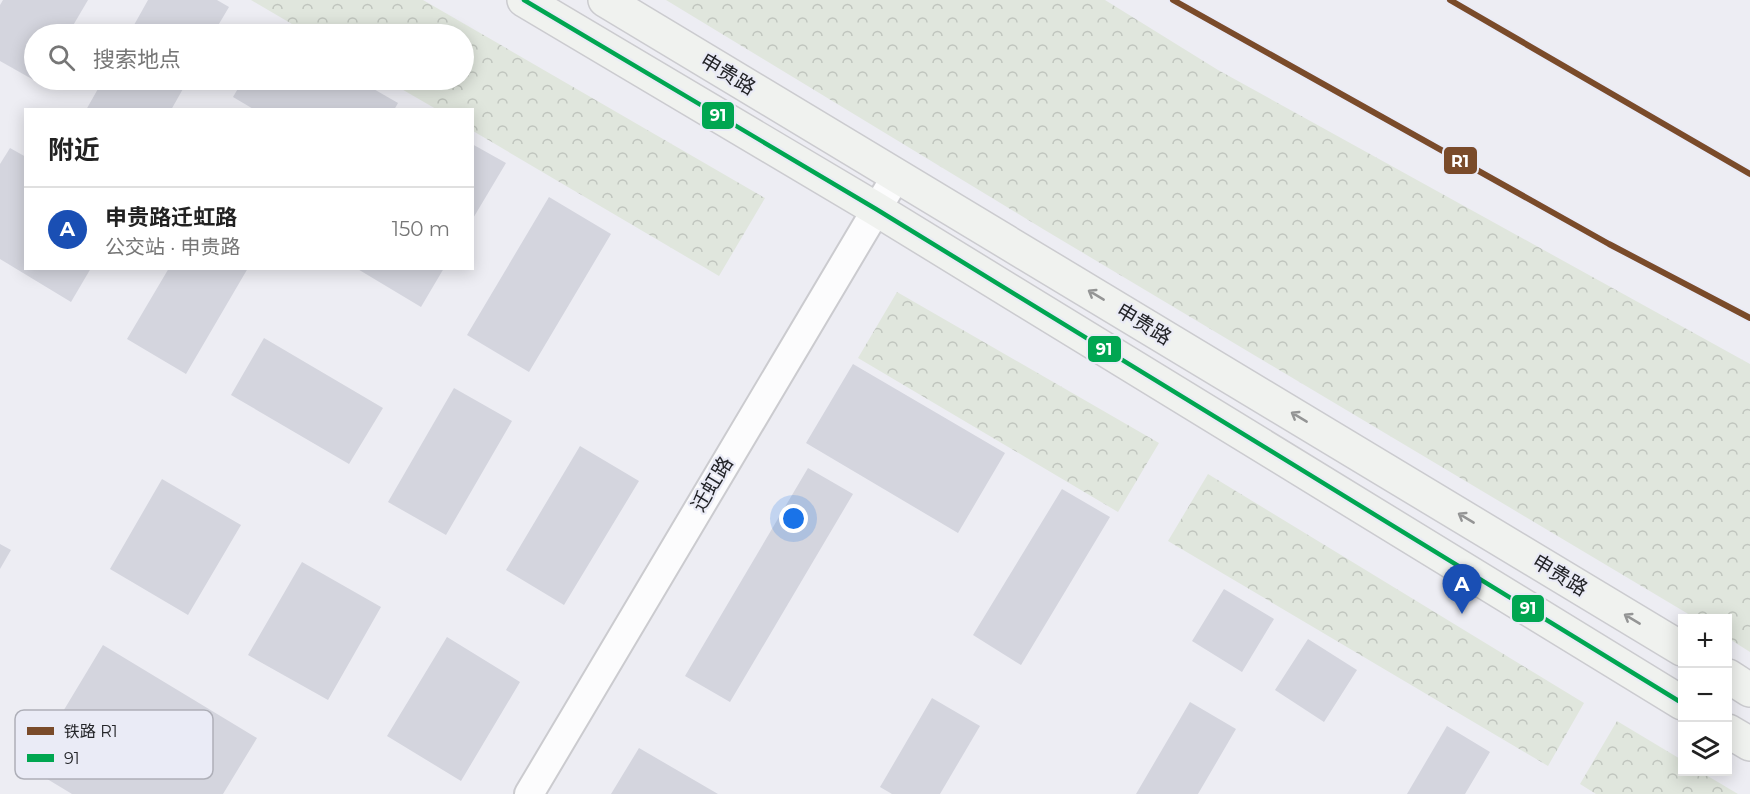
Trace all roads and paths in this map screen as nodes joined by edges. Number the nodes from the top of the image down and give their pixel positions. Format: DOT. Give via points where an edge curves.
graph roads {
  1 [pos="524,0"];
  2 [pos="605,0"];
  3 [pos="897,175"];
  4 [pos="876,210"];
  5 [pos="1678,646"];
  6 [pos="1732,679"];
  7 [pos="1750,690"];
  8 [pos="1678,700"];
  9 [pos="1732,733"];
  10 [pos="1750,744"];
  11 [pos="528,794"];
  1 -- 4 [label="main road, 申贵路"];
  2 -- 3 [label="main road, 申贵路"];
  3 -- 4 [label="street, 迁虹路"];
  5 -- 3 [label="main road, 申贵路, one-way"];
  4 -- 8 [label="main road, 申贵路"];
  4 -- 11 [label="street, 迁虹路"];
  6 -- 7 [label="main road"];
  9 -- 10 [label="main road"];
}
